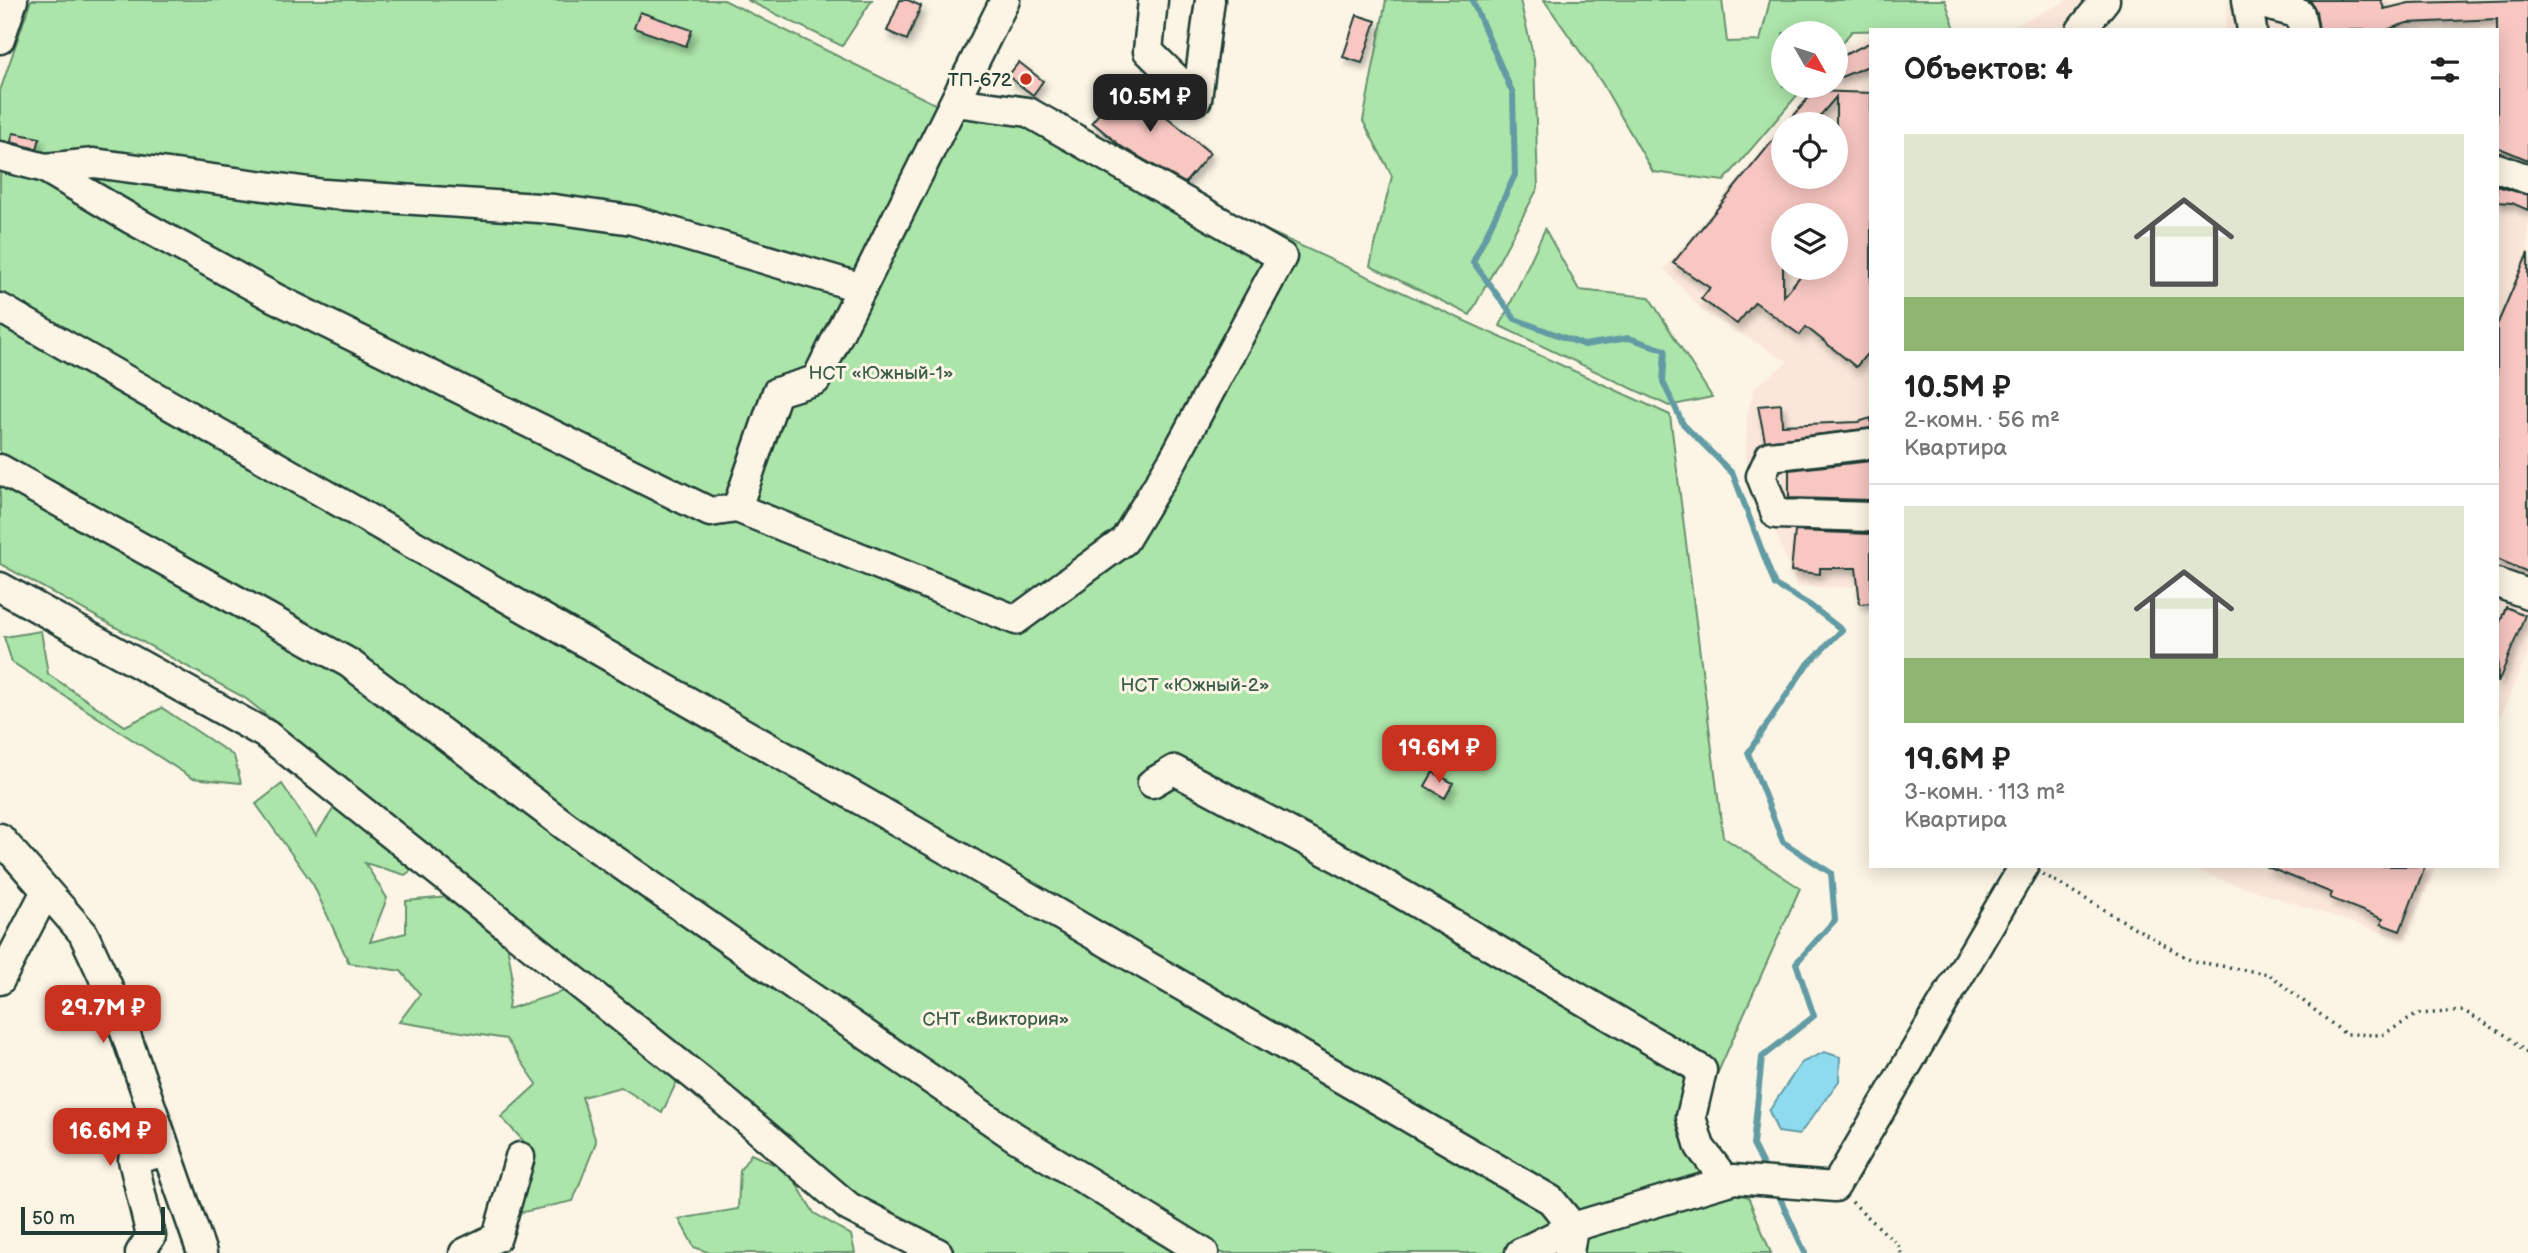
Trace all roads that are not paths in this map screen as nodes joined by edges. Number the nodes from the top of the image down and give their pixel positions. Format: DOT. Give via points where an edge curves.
graph roads {
  1 [pos="13,0"];
  2 [pos="1005,0"];
  3 [pos="1153,0"];
  4 [pos="1210,0"];
  5 [pos="2105,0"];
  6 [pos="2247,0"];
  7 [pos="2083,28"];
  8 [pos="2252,28"];
  9 [pos="2303,28"];
  10 [pos="0,39"];
  11 [pos="955,102"];
  12 [pos="0,156"];
  13 [pos="45,169"];
  14 [pos="2499,169"];
  15 [pos="2528,179"];
  16 [pos="862,288"];
  17 [pos="0,308"];
  18 [pos="1869,444"];
  19 [pos="0,470"];
  20 [pos="737,508"];
  21 [pos="1869,517"];
  22 [pos="2499,584"];
  23 [pos="0,587"];
  24 [pos="2528,594"];
  25 [pos="1152,783"];
  26 [pos="0,838"];
  27 [pos="2032,870"];
  28 [pos="46,891"];
  29 [pos="0,980"];
  30 [pos="167,1151"];
  31 [pos="520,1157"];
  32 [pos="1730,1180"];
  33 [pos="1571,1240"];
  34 [pos="140,1253"];
  35 [pos="202,1253"];
  36 [pos="464,1253"];
  37 [pos="938,1253"];
  38 [pos="1204,1253"];
  39 [pos="1520,1253"];
  1 -- 10 [label="street"];
  2 -- 11 [label="street"];
  3 -- 4 [label="street" via="1148,51 1197,99"];
  5 -- 7 [label="street"];
  6 -- 8 [label="street"];
  6 -- 9 [label="street" via="2300,14"];
  11 -- 16 [label="street"];
  11 -- 20 [label="street" via="1028,112 1282,257 1180,448 1124,541 1017,620"];
  12 -- 13 [label="street"];
  13 -- 16 [label="street" via="94,163 324,194 554,209 619,218"];
  13 -- 20 [label="street" via="275,298 474,397 710,512"];
  14 -- 15 [label="street"];
  16 -- 20 [label="street" via="816,380 777,392"];
  17 -- 33 [label="street" via="1551,1199"];
  18 -- 21 [label="street" via="1770,456 1761,476 1776,514"];
  19 -- 38 [label="street" via="349,663 568,827 792,985 1015,1137"];
  22 -- 24 [label="street"];
  23 -- 37 [label="street" via="267,735 701,1081 849,1207"];
  25 -- 32 [label="street" via="1174,769 1357,868 1702,1070 1691,1116 1700,1147"];
  26 -- 28 [label="street"];
  27 -- 32 [label="street" via="1835,1187"];
  28 -- 29 [label="street"];
  28 -- 30 [label="street" via="83,933 116,1008"];
  30 -- 34 [label="street" via="133,1160 151,1236"];
  30 -- 35 [label="street"];
  31 -- 36 [label="street" via="497,1237"];
  32 -- 33 [label="street"];
  33 -- 39 [label="street"];
}
